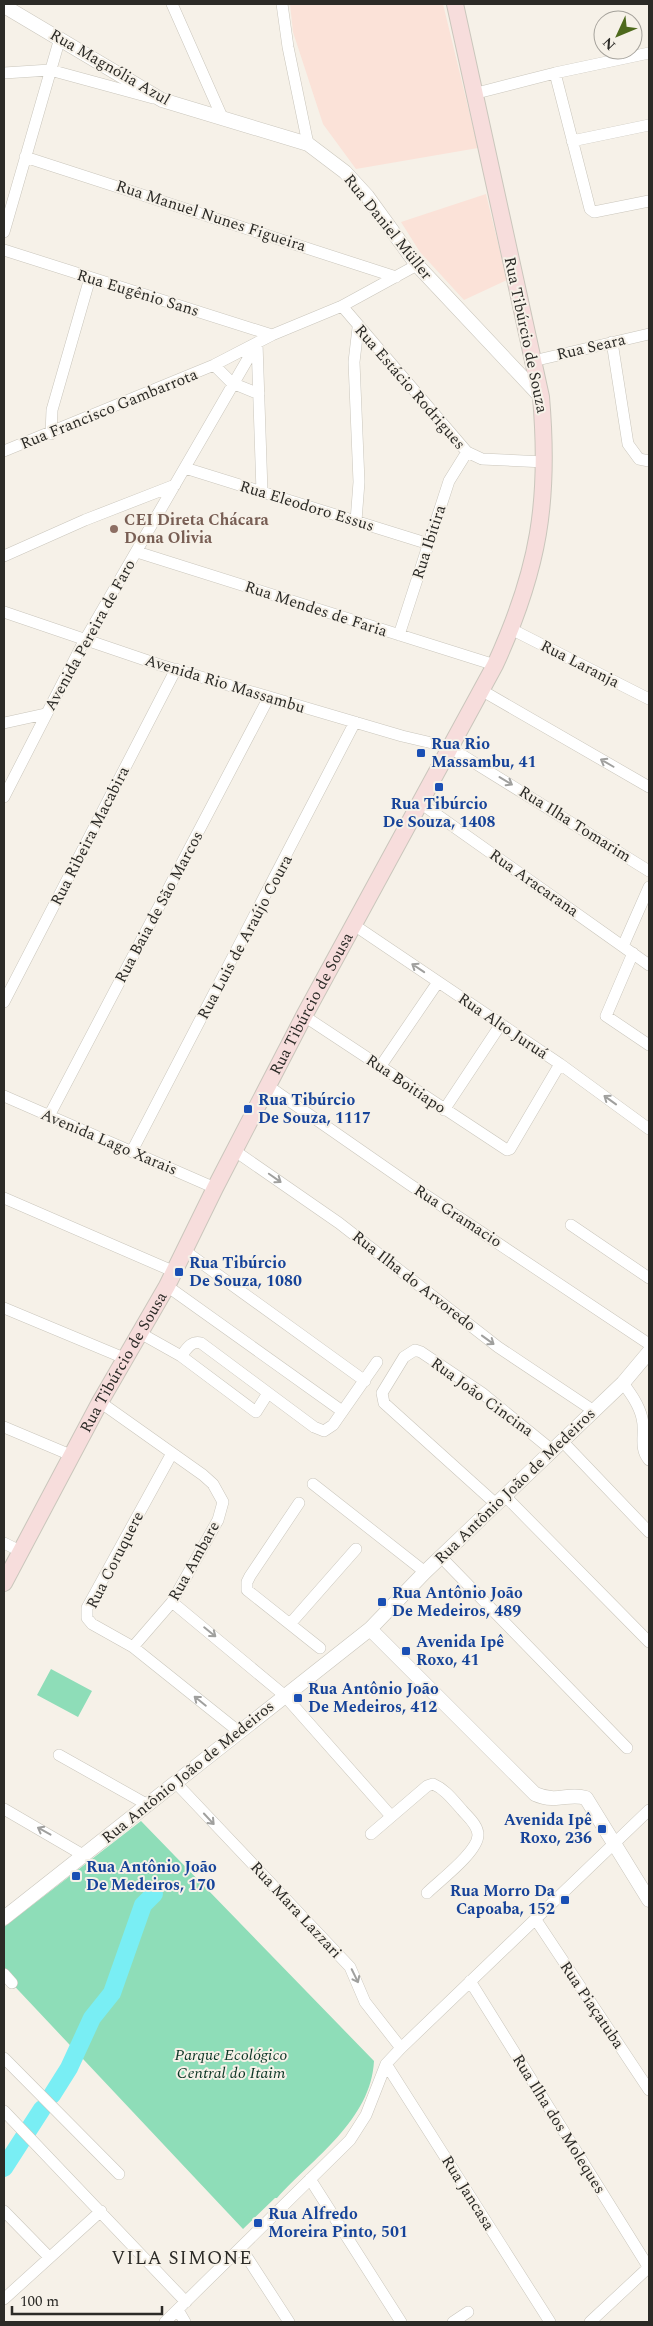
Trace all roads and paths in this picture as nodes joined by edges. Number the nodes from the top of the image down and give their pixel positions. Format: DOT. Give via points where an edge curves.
graph roads {
  1 [pos="172,4"];
  2 [pos="282,4"];
  3 [pos="455,4"];
  4 [pos="4,6"];
  5 [pos="60,38"];
  6 [pos="649,53"];
  7 [pos="50,70"];
  8 [pos="4,73"];
  9 [pos="555,73"];
  10 [pos="473,94"];
  11 [pos="162,100"];
  12 [pos="222,117"];
  13 [pos="649,125"];
  14 [pos="572,141"];
  15 [pos="308,144"];
  16 [pos="25,157"];
  17 [pos="649,201"];
  18 [pos="4,232"];
  19 [pos="4,250"];
  20 [pos="417,265"];
  21 [pos="396,277"];
  22 [pos="90,278"];
  23 [pos="342,306"];
  24 [pos="358,328"];
  25 [pos="649,334"];
  26 [pos="272,336"];
  27 [pos="612,342"];
  28 [pos="256,344"];
  29 [pos="533,361"];
  30 [pos="214,366"];
  31 [pos="232,383"];
  32 [pos="259,394"];
  33 [pos="541,397"];
  34 [pos="50,434"];
  35 [pos="4,451"];
  36 [pos="467,452"];
  37 [pos="649,461"];
  38 [pos="545,462"];
  39 [pos="185,468"];
  40 [pos="175,485"];
  41 [pos="262,492"];
  42 [pos="356,521"];
  43 [pos="429,544"];
  44 [pos="137,552"];
  45 [pos="4,556"];
  46 [pos="4,612"];
  47 [pos="511,629"];
  48 [pos="399,636"];
  49 [pos="86,640"];
  50 [pos="495,664"];
  51 [pos="176,670"];
  52 [pos="481,690"];
  53 [pos="269,697"];
  54 [pos="649,699"];
  55 [pos="45,714"];
  56 [pos="355,722"];
  57 [pos="4,723"];
  58 [pos="449,747"];
  59 [pos="649,787"];
  60 [pos="4,797"];
  61 [pos="419,802"];
  62 [pos="649,871"];
  63 [pos="649,887"];
  64 [pos="354,925"];
  65 [pos="628,950"];
  66 [pos="649,965"];
  67 [pos="438,982"];
  68 [pos="4,1002"];
  69 [pos="304,1016"];
  70 [pos="500,1024"];
  71 [pos="649,1045"];
  72 [pos="560,1064"];
  73 [pos="380,1067"];
  74 [pos="268,1086"];
  75 [pos="4,1096"];
  76 [pos="444,1110"];
  77 [pos="49,1116"];
  78 [pos="649,1129"];
  79 [pos="132,1151"];
  80 [pos="235,1151"];
  81 [pos="215,1188"];
  82 [pos="4,1198"];
  83 [pos="571,1225"];
  84 [pos="185,1251"];
  85 [pos="649,1276"];
  86 [pos="171,1279"];
  87 [pos="4,1308"];
  88 [pos="140,1333"];
  89 [pos="649,1344"];
  90 [pos="649,1352"];
  91 [pos="181,1356"];
  92 [pos="124,1358"];
  93 [pos="377,1362"];
  94 [pos="365,1380"];
  95 [pos="623,1383"];
  96 [pos="268,1393"];
  97 [pos="100,1402"];
  98 [pos="342,1411"];
  99 [pos="594,1411"];
  100 [pos="4,1427"];
  101 [pos="558,1446"];
  102 [pos="171,1455"];
  103 [pos="73,1456"];
  104 [pos="649,1460"];
  105 [pos="314,1484"];
  106 [pos="501,1500"];
  107 [pos="299,1503"];
  108 [pos="649,1532"];
  109 [pos="4,1544"];
  110 [pos="356,1549"];
  111 [pos="20,1550"];
  112 [pos="441,1557"];
  113 [pos="425,1572"];
  114 [pos="4,1583"];
  115 [pos="172,1602"];
  116 [pos="290,1624"];
  117 [pos="370,1628"];
  118 [pos="649,1642"];
  119 [pos="133,1647"];
  120 [pos="325,1652"];
  121 [pos="284,1695"];
  122 [pos="238,1731"];
  123 [pos="627,1748"];
  124 [pos="59,1755"];
  125 [pos="176,1783"];
  126 [pos="148,1805"];
  127 [pos="4,1809"];
  128 [pos="649,1810"];
  129 [pos="391,1816"];
  130 [pos="371,1834"];
  131 [pos="614,1845"];
  132 [pos="83,1855"];
  133 [pos="427,1893"];
  134 [pos="649,1900"];
  135 [pos="4,1918"];
  136 [pos="536,1920"];
  137 [pos="4,1974"];
  138 [pos="470,1981"];
  139 [pos="12,1982"];
  140 [pos="401,2048"];
  141 [pos="4,2058"];
  142 [pos="386,2064"];
  143 [pos="649,2090"];
  144 [pos="4,2111"];
  145 [pos="118,2174"];
  146 [pos="310,2180"];
  147 [pos="101,2210"];
  148 [pos="4,2211"];
  149 [pos="241,2248"];
  150 [pos="48,2256"];
  151 [pos="649,2267"];
  152 [pos="4,2299"];
  153 [pos="186,2302"];
  154 [pos="178,2310"];
  155 [pos="468,2312"];
  156 [pos="165,2322"];
  157 [pos="185,2322"];
  158 [pos="289,2322"];
  159 [pos="401,2322"];
  160 [pos="453,2322"];
  161 [pos="550,2322"];
  162 [pos="590,2322"];
  1 -- 12 [label="street"];
  2 -- 15 [label="street"];
  3 -- 10 [label="main road, Rua Tibúrcio de Souza"];
  4 -- 5 [label="street, Rua Magnólia Azul"];
  5 -- 7 [label="street"];
  5 -- 11 [label="street, Rua Magnólia Azul"];
  6 -- 9 [label="street"];
  7 -- 8 [label="street"];
  7 -- 11 [label="street"];
  7 -- 16 [label="street"];
  9 -- 10 [label="street"];
  9 -- 14 [label="street"];
  10 -- 29 [label="main road, Rua Tibúrcio de Souza"];
  11 -- 12 [label="street, Rua Magnólia Azul"];
  12 -- 15 [label="street, Rua Magnólia Azul"];
  13 -- 14 [label="street"];
  14 -- 17 [label="street" via="591,211"];
  15 -- 20 [label="street, Rua Daniel Müller" via="345,172 367,196"];
  16 -- 18 [label="street"];
  16 -- 21 [label="street, Rua Manuel Nunes Figueira"];
  19 -- 22 [label="street, Rua Eugênio Sans"];
  20 -- 21 [label="street"];
  20 -- 33 [label="street, Rua Daniel Müller"];
  21 -- 23 [label="street"];
  22 -- 26 [label="street, Rua Eugênio Sans"];
  22 -- 34 [label="street" via="52,410"];
  23 -- 24 [label="street, Rua Estácio Rodrigues"];
  23 -- 26 [label="street"];
  24 -- 36 [label="street, Rua Estácio Rodrigues"];
  24 -- 42 [label="street" via="354,362 359,482"];
  25 -- 27 [label="street, Rua Seara"];
  26 -- 28 [label="street"];
  27 -- 29 [label="street, Rua Seara"];
  27 -- 37 [label="street" via="628,444 639,459"];
  28 -- 30 [label="street, Rua Francisco Gambarrota"];
  28 -- 31 [label="street, Avenida Pereira de Faro"];
  28 -- 32 [label="street"];
  29 -- 33 [label="main road, Rua Tibúrcio de Souza"];
  30 -- 31 [label="street, Rua Francisco Gambarrota"];
  30 -- 34 [label="street, Rua Francisco Gambarrota"];
  31 -- 32 [label="street"];
  31 -- 39 [label="street, Avenida Pereira de Faro"];
  32 -- 41 [label="street"];
  33 -- 38 [label="main road, Rua Tibúrcio de Souza"];
  34 -- 35 [label="street, Rua Francisco Gambarrota"];
  36 -- 38 [label="street, Rua Estácio Rodrigues" via="482,459"];
  36 -- 43 [label="street, Rua Ibitira" via="450,482"];
  38 -- 47 [label="main road, Rua Tibúrcio de Souza" via="536,546"];
  39 -- 40 [label="street, Avenida Pereira de Faro"];
  39 -- 41 [label="street, Rua Eleodoro Essus"];
  40 -- 44 [label="street, Avenida Pereira de Faro"];
  40 -- 45 [label="street"];
  41 -- 42 [label="street, Rua Eleodoro Essus"];
  42 -- 43 [label="street, Rua Eleodoro Essus"];
  43 -- 48 [label="street, Rua Ibitira"];
  44 -- 48 [label="street, Rua Mendes de Faria"];
  44 -- 49 [label="street, Avenida Pereira de Faro"];
  46 -- 49 [label="street, Avenida Rio Massambu"];
  47 -- 50 [label="main road, Rua Tibúrcio de Souza"];
  47 -- 54 [label="street, Rua Laranja"];
  48 -- 50 [label="street, Rua Mendes de Faria"];
  49 -- 51 [label="street, Avenida Rio Massambu"];
  49 -- 55 [label="street, Avenida Pereira de Faro"];
  50 -- 52 [label="main road, Rua Tibúrcio de Sousa"];
  51 -- 53 [label="street, Avenida Rio Massambu"];
  51 -- 68 [label="street, Rua Ribeira Macabira"];
  52 -- 58 [label="main road, Rua Tibúrcio de Sousa"];
  59 -- 52 [label="street, one-way"];
  53 -- 56 [label="street, Avenida Rio Massambu"];
  53 -- 77 [label="street, Rua Baia de São Marcos"];
  55 -- 57 [label="street"];
  55 -- 60 [label="street, Avenida Pereira de Faro"];
  56 -- 58 [label="street, Avenida Rio Massambu"];
  56 -- 79 [label="street, Rua Luis de Araújo Coura"];
  58 -- 61 [label="main road, Rua Tibúrcio de Sousa"];
  58 -- 62 [label="street, Rua Ilha Tomarim, one-way"];
  61 -- 64 [label="main road, Rua Tibúrcio de Sousa"];
  61 -- 65 [label="street, Rua Aracarana"];
  63 -- 65 [label="street"];
  67 -- 64 [label="street, Rua Alto Juruá, one-way"];
  64 -- 69 [label="main road, Rua Tibúrcio de Sousa"];
  65 -- 66 [label="street, Rua Aracarana"];
  65 -- 71 [label="street" via="606,1014 607,1018"];
  67 -- 70 [label="street, Rua Alto Juruá"];
  67 -- 73 [label="street"];
  69 -- 73 [label="street, Rua Boitiapo"];
  69 -- 74 [label="main road, Rua Tibúrcio de Sousa"];
  70 -- 72 [label="street, Rua Alto Juruá"];
  70 -- 76 [label="street"];
  72 -- 76 [label="street, Rua Boitiapo" via="508,1150"];
  78 -- 72 [label="street, Rua Alto Juruá, one-way"];
  73 -- 76 [label="street, Rua Boitiapo"];
  74 -- 80 [label="main road, Rua Tibúrcio de Sousa"];
  74 -- 89 [label="street, Rua Gramacio"];
  75 -- 77 [label="street, Avenida Lago Xarais"];
  77 -- 79 [label="street, Avenida Lago Xarais"];
  79 -- 81 [label="street, Avenida Lago Xarais"];
  80 -- 81 [label="main road, Rua Tibúrcio de Sousa"];
  80 -- 99 [label="street, Rua Ilha do Arvoredo, one-way" via="340,1223 498,1347"];
  81 -- 84 [label="main road, Rua Tibúrcio de Sousa"];
  82 -- 86 [label="street"];
  83 -- 85 [label="street"];
  84 -- 86 [label="main road, Rua Tibúrcio de Sousa"];
  84 -- 94 [label="street"];
  86 -- 88 [label="main road, Rua Tibúrcio de Sousa"];
  86 -- 98 [label="street"];
  87 -- 92 [label="street"];
  88 -- 91 [label="street"];
  88 -- 92 [label="main road, Rua Tibúrcio de Sousa"];
  90 -- 95 [label="street, Rua Antônio João de Medeiros"];
  91 -- 96 [label="street" via="191,1344 201,1343"];
  91 -- 96 [label="street" via="256,1412"];
  92 -- 97 [label="main road, Rua Tibúrcio de Sousa"];
  93 -- 94 [label="street"];
  94 -- 98 [label="street"];
  95 -- 99 [label="street, Rua Antônio João de Medeiros"];
  95 -- 104 [label="street" via="642,1416 643,1448"];
  96 -- 98 [label="street" via="321,1431 331,1427"];
  97 -- 102 [label="street, Rua Ambare"];
  97 -- 103 [label="main road, Rua Tibúrcio de Sousa"];
  99 -- 101 [label="street, Rua Antônio João de Medeiros"];
  100 -- 103 [label="street"];
  101 -- 106 [label="street, Rua Antônio João de Medeiros"];
  101 -- 106 [label="street, Rua João Cincina" via="421,1352 415,1350 407,1355 382,1393 384,1403"];
  101 -- 108 [label="street, Rua João Cincina"];
  102 -- 115 [label="street, Rua Ambare" via="213,1484 223,1502 218,1520"];
  102 -- 119 [label="street, Rua Coruquere" via="87,1608 87,1618 92,1624"];
  103 -- 111 [label="main road, Rua Tibúrcio de Sousa"];
  105 -- 113 [label="street"];
  106 -- 112 [label="street, Rua Antônio João de Medeiros"];
  106 -- 118 [label="street, Rua João Cincina"];
  107 -- 116 [label="street" via="246,1587"];
  109 -- 111 [label="street"];
  110 -- 116 [label="street"];
  111 -- 114 [label="main road, Rua Tibúrcio de Sousa"];
  112 -- 113 [label="street, Rua Antônio João de Medeiros"];
  112 -- 123 [label="street"];
  113 -- 117 [label="street, Rua Antônio João de Medeiros"];
  115 -- 119 [label="street, Rua Ambare"];
  115 -- 121 [label="street, one-way"];
  116 -- 120 [label="street"];
  117 -- 120 [label="street, Rua Antônio João de Medeiros"];
  117 -- 131 [label="street" via="535,1794 555,1800 576,1796 586,1798"];
  122 -- 119 [label="street, Rua Coruquere, one-way"];
  120 -- 121 [label="street, Rua Antônio João de Medeiros"];
  121 -- 122 [label="street, Rua Antônio João de Medeiros"];
  121 -- 129 [label="street"];
  122 -- 125 [label="street, Rua Antônio João de Medeiros"];
  124 -- 126 [label="street"];
  125 -- 126 [label="street, Rua Antônio João de Medeiros"];
  125 -- 140 [label="street, Rua Mara Lazzari, one-way" via="350,1967 365,2002"];
  126 -- 132 [label="street, Rua Antônio João de Medeiros"];
  132 -- 127 [label="street, one-way"];
  128 -- 131 [label="street"];
  129 -- 130 [label="street"];
  129 -- 133 [label="street" via="433,1784 442,1788 475,1826 477,1842 470,1852"];
  131 -- 134 [label="street"];
  131 -- 136 [label="street"];
  132 -- 135 [label="street, Rua Antônio João de Medeiros"];
  136 -- 138 [label="street"];
  136 -- 143 [label="street, Rua Piaçatuba"];
  137 -- 139 [label="street"];
  138 -- 140 [label="street"];
  138 -- 151 [label="street, Rua Ilha dos Moleques"];
  140 -- 142 [label="street"];
  141 -- 145 [label="street"];
  142 -- 146 [label="street" via="366,2115 350,2140"];
  142 -- 161 [label="street, Rua Jancasa"];
  144 -- 147 [label="street"];
  146 -- 149 [label="street"];
  146 -- 159 [label="street"];
  147 -- 150 [label="street"];
  147 -- 153 [label="street"];
  148 -- 150 [label="street"];
  149 -- 153 [label="street"];
  149 -- 158 [label="street"];
  150 -- 152 [label="street"];
  151 -- 162 [label="street"];
  153 -- 154 [label="street"];
  154 -- 156 [label="street"];
  154 -- 157 [label="street"];
  155 -- 160 [label="street"];
}
